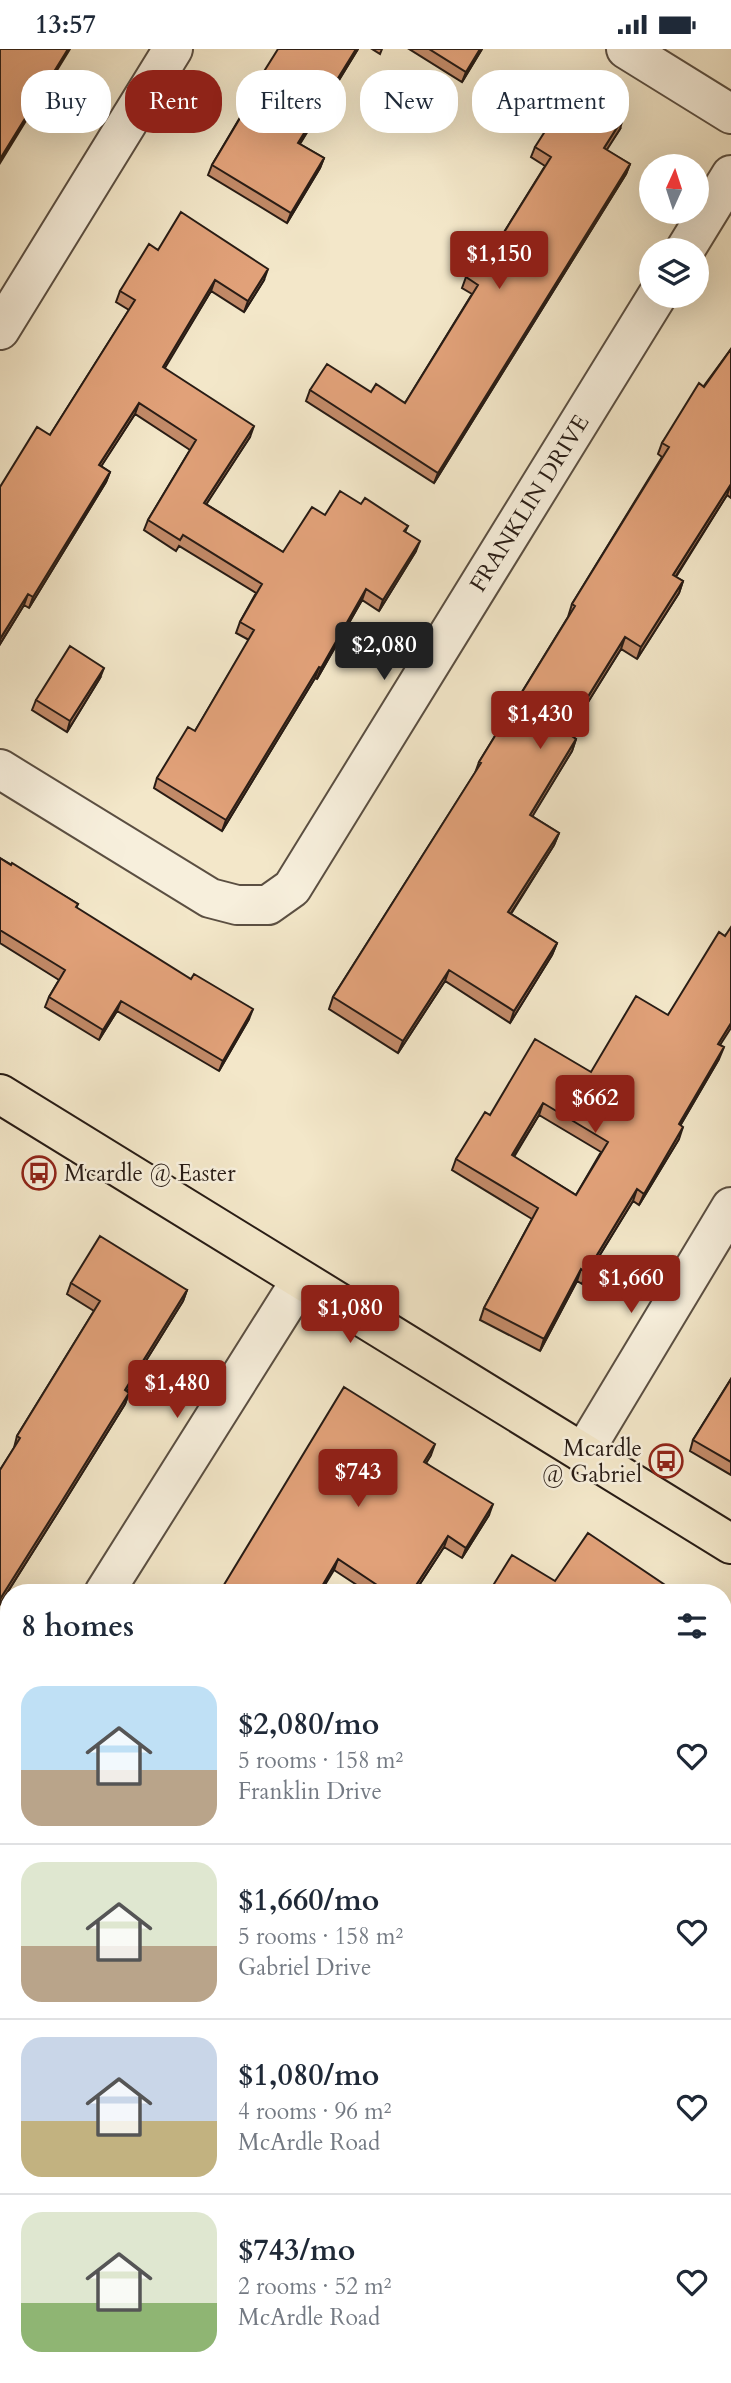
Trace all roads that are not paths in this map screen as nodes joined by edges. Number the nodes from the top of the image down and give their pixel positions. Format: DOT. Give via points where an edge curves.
graph roads {
  1 [pos="173,49"];
  2 [pos="626,49"];
  3 [pos="731,114"];
  4 [pos="731,175"];
  5 [pos="692,238"];
  6 [pos="650,308"];
  7 [pos="0,330"];
  8 [pos="0,769"];
  9 [pos="0,1094"];
  10 [pos="731,1207"];
  11 [pos="301,1280"];
  12 [pos="583,1453"];
  13 [pos="731,1544"];
  14 [pos="110,1584"];
  1 -- 7 [label="street"];
  2 -- 3 [label="street"];
  4 -- 5 [label="street"];
  6 -- 8 [label="street, FRANKLIN DRIVE" via="292,888 268,905 237,905 210,898"];
  9 -- 11 [label="main road"];
  10 -- 12 [label="street"];
  11 -- 12 [label="main road"];
  11 -- 14 [label="street"];
  12 -- 13 [label="main road"];
}
